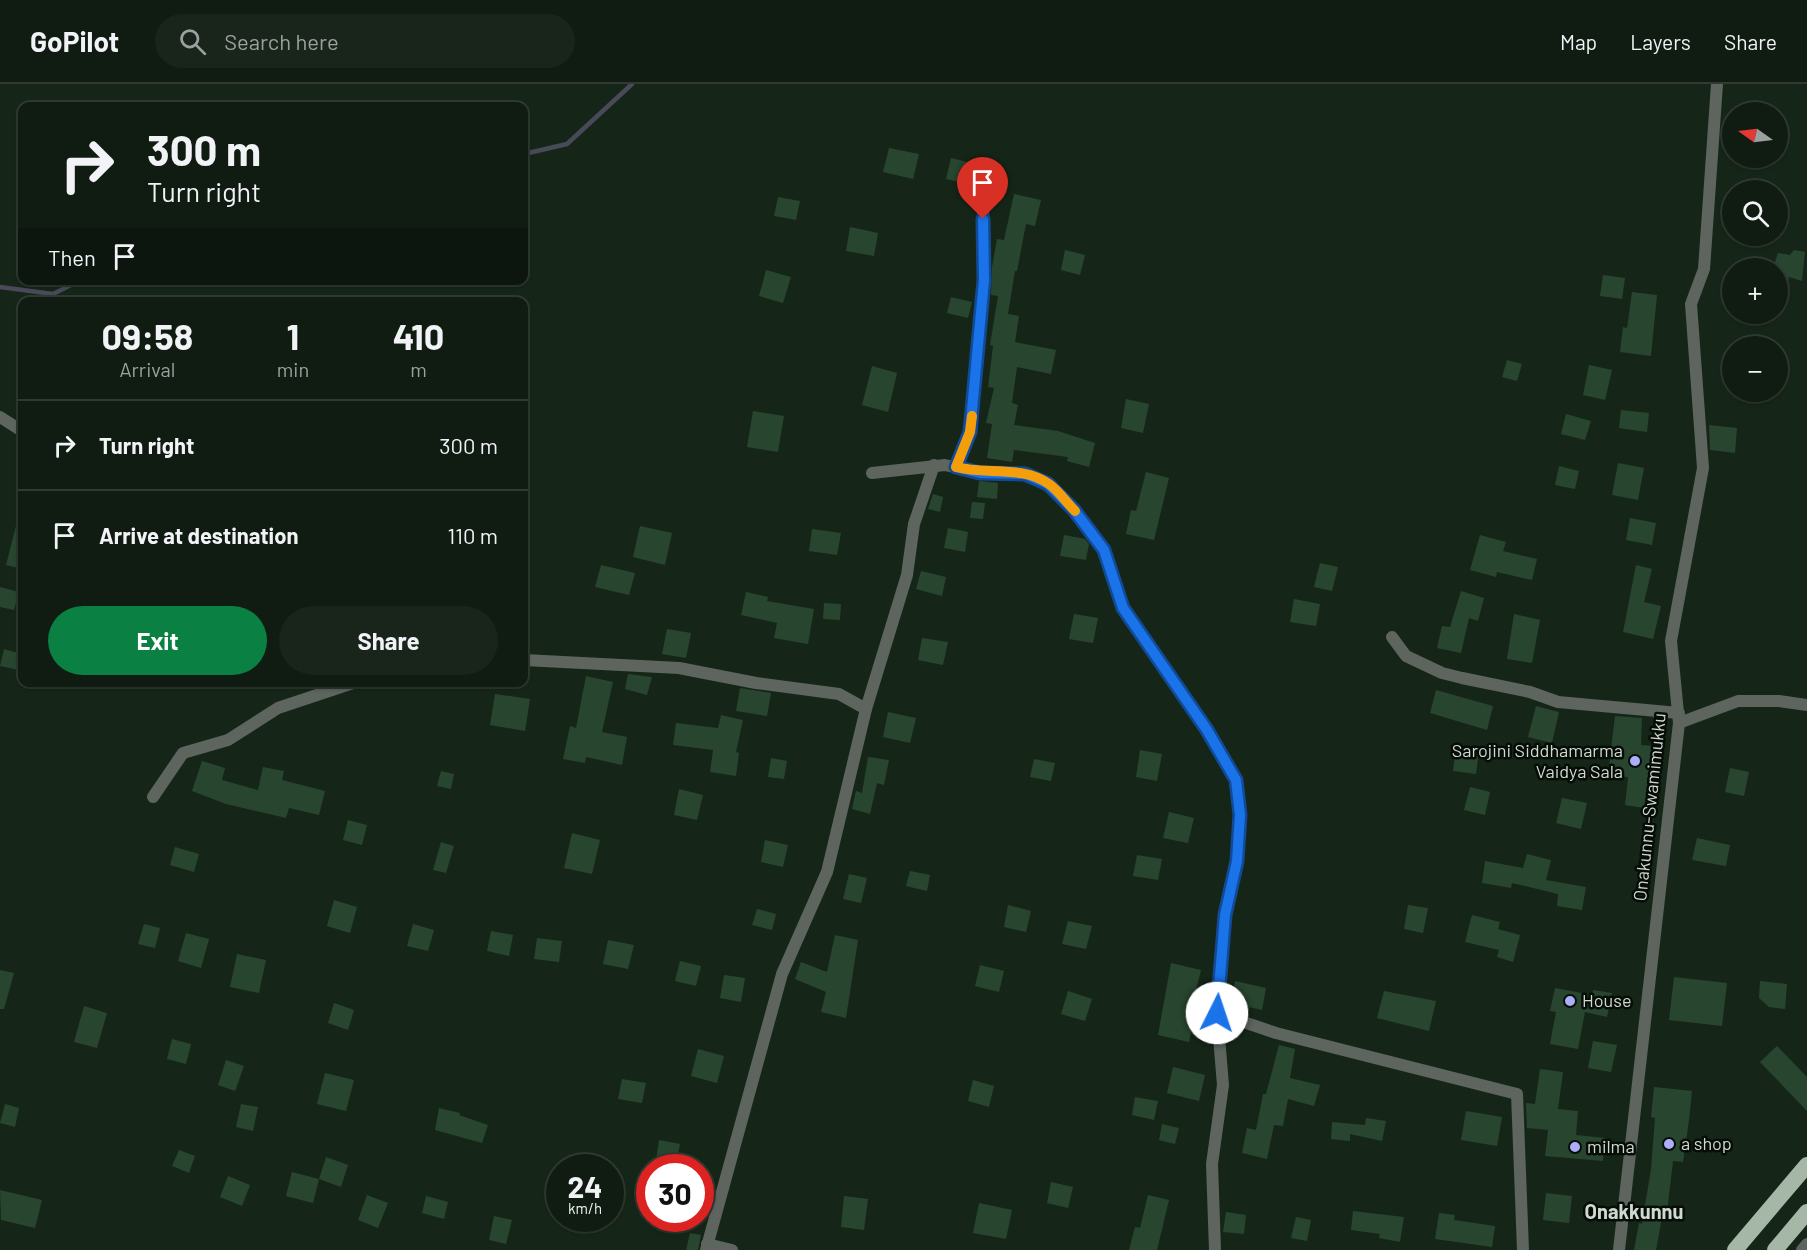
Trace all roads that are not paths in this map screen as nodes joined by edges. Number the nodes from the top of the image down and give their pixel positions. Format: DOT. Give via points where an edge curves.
graph roads {
  1 [pos="1717,84"];
  2 [pos="983,198"];
  3 [pos="0,417"];
  4 [pos="18,428"];
  5 [pos="934,465"];
  6 [pos="956,467"];
  7 [pos="872,473"];
  8 [pos="1392,637"];
  9 [pos="528,660"];
  10 [pos="341,687"];
  11 [pos="1807,705"];
  12 [pos="866,709"];
  13 [pos="1679,718"];
  14 [pos="153,797"];
  15 [pos="1217,1013"];
  16 [pos="1807,1166"];
  17 [pos="1807,1212"];
  18 [pos="1807,1245"];
  19 [pos="707,1247"];
  20 [pos="732,1250"];
  21 [pos="1215,1250"];
  22 [pos="1523,1250"];
  23 [pos="1619,1250"];
  24 [pos="1735,1250"];
  25 [pos="1775,1250"];
  26 [pos="1802,1250"];
  1 -- 13 [label="street, Onakunnu-Swamimukku" via="1704,269 1691,304 1703,468 1671,640"];
  2 -- 6 [label="street" via="984,280 977,366 970,432"];
  3 -- 4 [label="street"];
  5 -- 6 [label="street"];
  5 -- 7 [label="street"];
  5 -- 12 [label="street" via="915,524 907,575"];
  6 -- 15 [label="street" via="980,473 1025,474 1048,484 1074,510 1104,550 1123,608 1207,730 1236,780 1240,815 1237,861 1225,915"];
  8 -- 13 [label="street" via="1406,656 1462,678 1558,702"];
  9 -- 12 [label="street" via="679,668 839,694"];
  10 -- 14 [label="street" via="278,708 228,740 183,753"];
  11 -- 13 [label="street" via="1738,701"];
  12 -- 19 [label="street" via="827,872 782,974"];
  13 -- 23 [label="street, Onakunnu-Swamimukku"];
  15 -- 21 [label="street" via="1223,1085 1212,1164"];
  15 -- 22 [label="street" via="1276,1033 1517,1094"];
  16 -- 24 [label="highway"];
  17 -- 25 [label="highway"];
  18 -- 26 [label="street"];
  19 -- 20 [label="street"];
}
